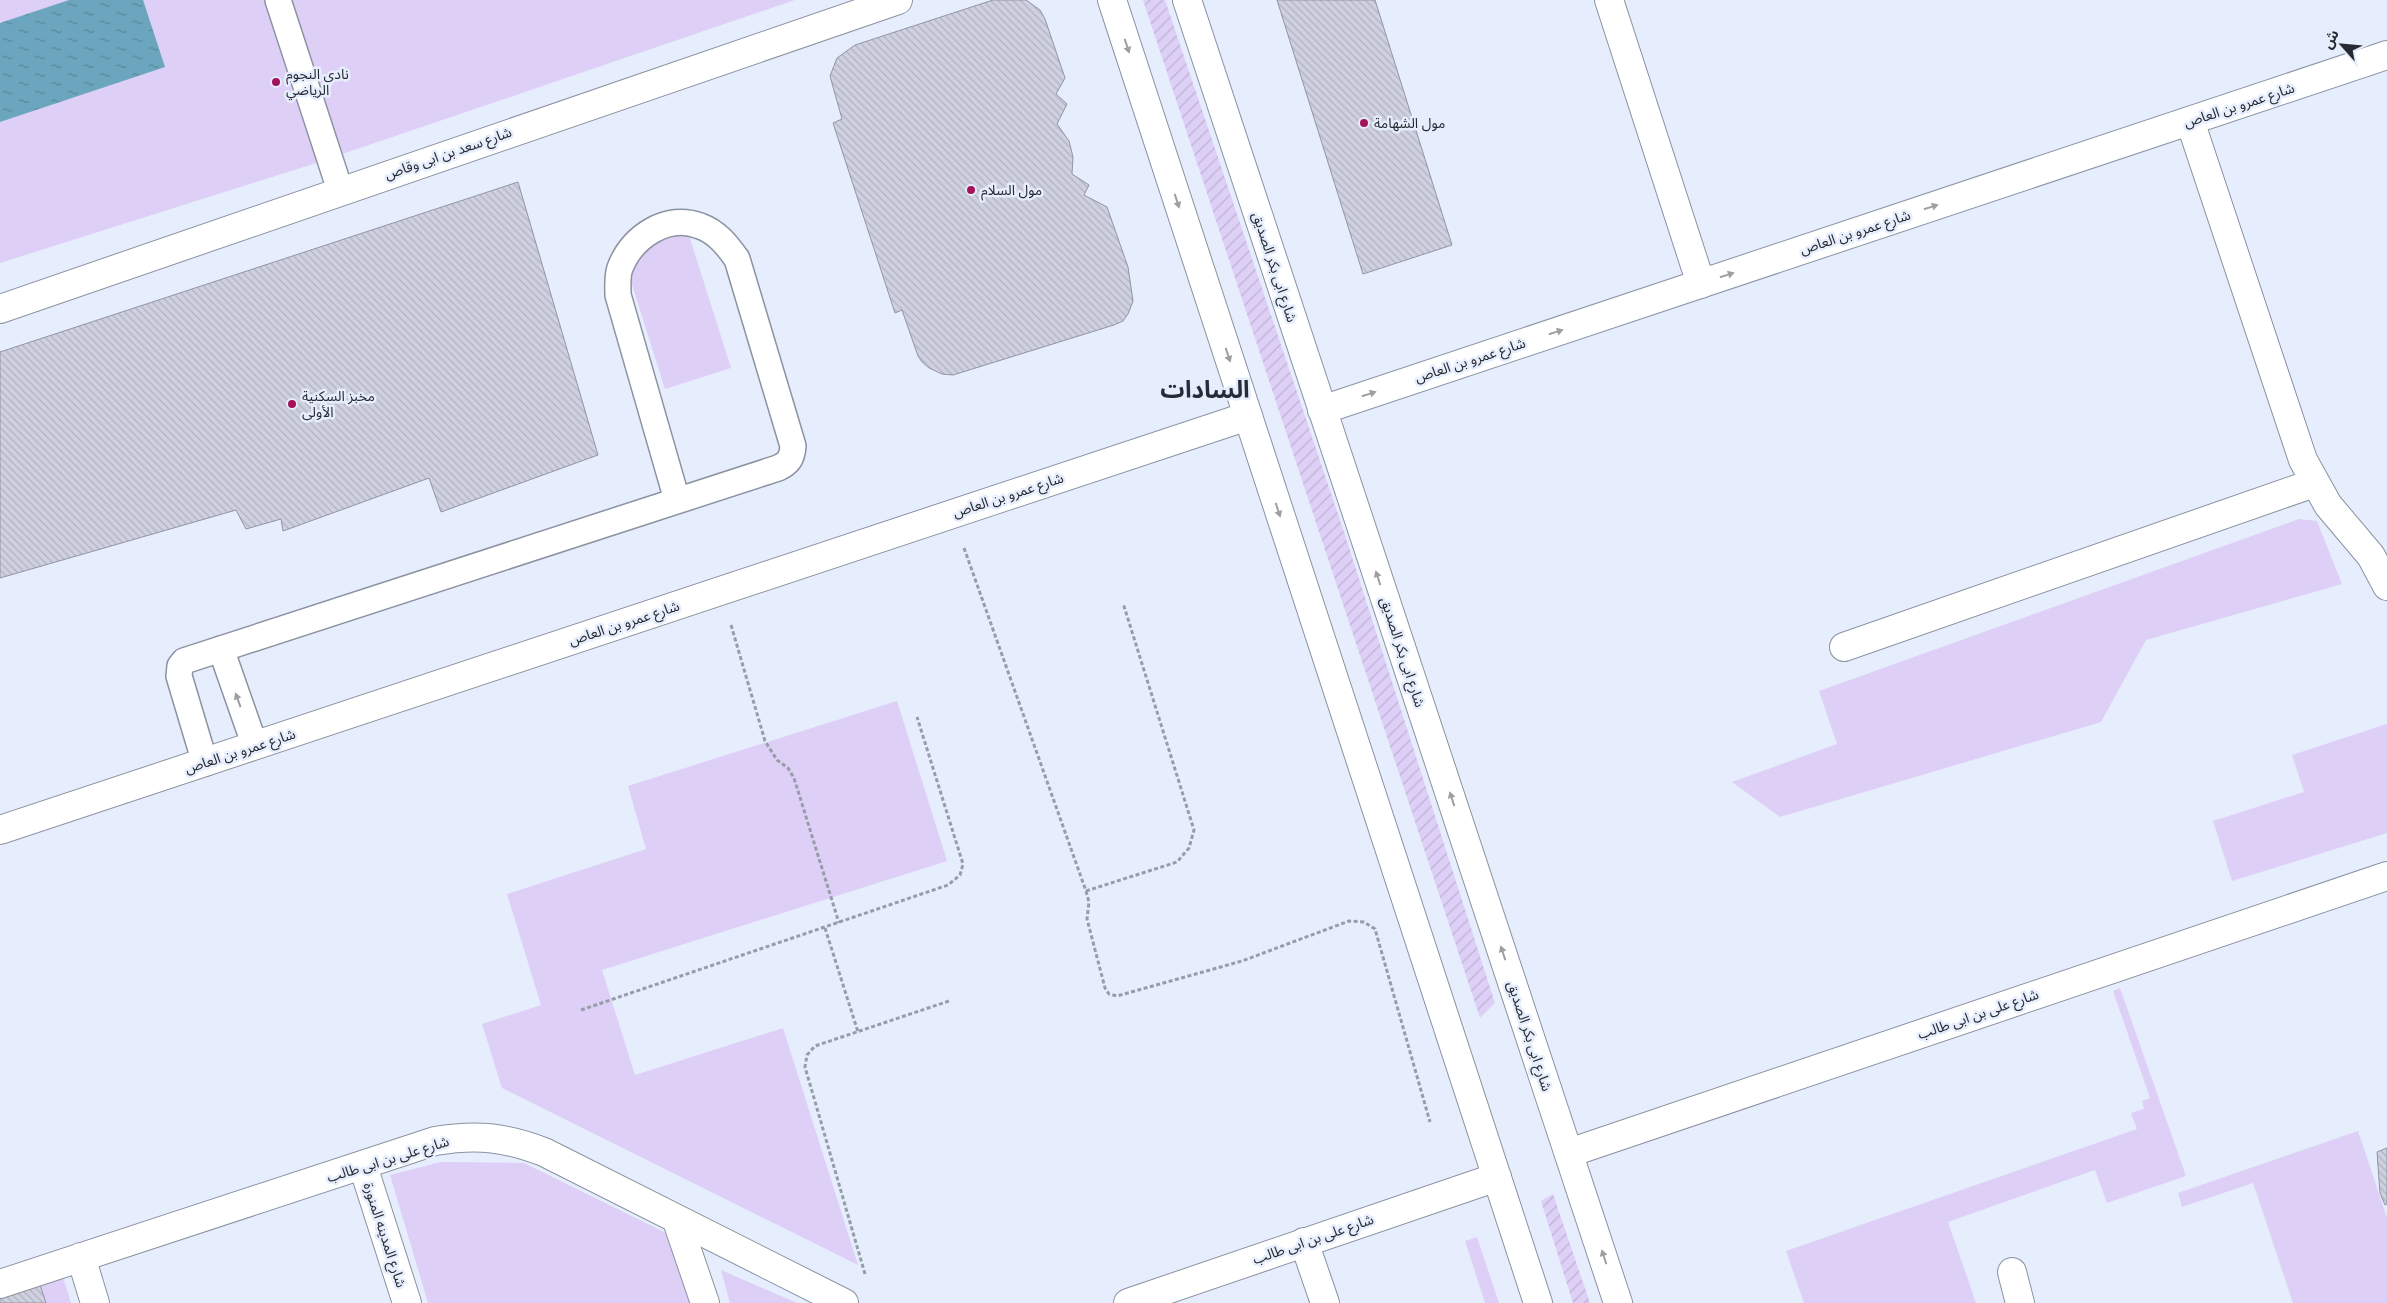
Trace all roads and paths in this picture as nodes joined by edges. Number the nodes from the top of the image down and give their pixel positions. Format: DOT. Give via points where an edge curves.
graph roads {
  1 [pos="278,0"];
  2 [pos="898,0"];
  3 [pos="1112,0"];
  4 [pos="1187,0"];
  5 [pos="1609,0"];
  6 [pos="2387,55"];
  7 [pos="2190,121"];
  8 [pos="340,190"];
  9 [pos="1701,284"];
  10 [pos="0,309"];
  11 [pos="1322,410"];
  12 [pos="1248,416"];
  13 [pos="2314,483"];
  14 [pos="677,500"];
  15 [pos="952,514"];
  16 [pos="2387,586"];
  17 [pos="721,591"];
  18 [pos="1124,603"];
  19 [pos="1844,647"];
  20 [pos="221,649"];
  21 [pos="917,717"];
  22 [pos="255,746"];
  23 [pos="205,762"];
  24 [pos="0,830"];
  25 [pos="2387,876"];
  26 [pos="1086,891"];
  27 [pos="839,923"];
  28 [pos="825,928"];
  29 [pos="949,1001"];
  30 [pos="581,1010"];
  31 [pos="858,1032"];
  32 [pos="1430,1122"];
  33 [pos="1569,1153"];
  34 [pos="363,1166"];
  35 [pos="1497,1177"];
  36 [pos="677,1221"];
  37 [pos="1304,1242"];
  38 [pos="80,1257"];
  39 [pos="2012,1272"];
  40 [pos="866,1275"];
  41 [pos="0,1284"];
  42 [pos="95,1303"];
  43 [pos="407,1303"];
  44 [pos="705,1303"];
  45 [pos="844,1303"];
  46 [pos="1128,1303"];
  47 [pos="1325,1303"];
  48 [pos="1538,1303"];
  49 [pos="1618,1303"];
  50 [pos="2020,1303"];
  1 -- 8 [label="lane"];
  2 -- 8 [label="street, شارع سعد بن ابى وقاص"];
  3 -- 12 [label="street, one-way"];
  4 -- 11 [label="street, شارع ابى بكر الصديق"];
  5 -- 9 [label="street"];
  6 -- 7 [label="street, شارع عمرو بن العاص"];
  9 -- 7 [label="street, شارع عمرو بن العاص, one-way"];
  7 -- 13 [label="street" via="2302,460"];
  8 -- 10 [label="street, شارع سعد بن ابى وقاص"];
  11 -- 9 [label="street, شارع عمرو بن العاص, one-way"];
  33 -- 11 [label="street, شارع ابى بكر الصديق, one-way"];
  12 -- 15 [label="street, شارع عمرو بن العاص"];
  12 -- 35 [label="street, one-way"];
  13 -- 16 [label="street" via="2342,523 2371,556"];
  13 -- 19 [label="street"];
  14 -- 14 [label="lane" via="618,295 619,269 631,247 650,230 674,223 700,225 722,238 737,259 793,446 792,456 778,468"];
  14 -- 20 [label="lane"];
  15 -- 17 [label="street, شارع عمرو بن العاص"];
  15 -- 26 [label="path"];
  17 -- 22 [label="street, شارع عمرو بن العاص"];
  17 -- 27 [label="path" via="765,741 794,778"];
  18 -- 26 [label="path" via="1194,830 1189,848 1177,862"];
  22 -- 20 [label="lane, one-way"];
  20 -- 23 [label="lane" via="184,661 178,676"];
  21 -- 27 [label="path" via="963,864 960,875 948,885"];
  22 -- 23 [label="street, شارع عمرو بن العاص"];
  23 -- 24 [label="street, شارع عمرو بن العاص"];
  25 -- 33 [label="street, شارع على بن ابى طالب"];
  26 -- 32 [label="path" via="1089,902 1087,919 1105,988 1117,996 1242,961 1350,921 1364,922 1375,929"];
  27 -- 28 [label="path"];
  28 -- 30 [label="path"];
  28 -- 31 [label="path"];
  29 -- 31 [label="path"];
  31 -- 40 [label="path" via="815,1046 807,1055 805,1067"];
  49 -- 33 [label="street, شارع ابى بكر الصديق, one-way"];
  34 -- 36 [label="street, شارع على بن ابى طالب" via="435,1141 466,1136 497,1138 544,1152"];
  34 -- 38 [label="street, شارع على بن ابى طالب"];
  34 -- 43 [label="street, شارع المدينه المنورة"];
  35 -- 37 [label="street, شارع على بن ابى طالب"];
  35 -- 48 [label="street"];
  36 -- 44 [label="street"];
  36 -- 45 [label="street, شارع على بن ابى طالب"];
  37 -- 46 [label="street, شارع على بن ابى طالب"];
  37 -- 47 [label="street"];
  38 -- 41 [label="street, شارع على بن ابى طالب"];
  38 -- 42 [label="street"];
  39 -- 50 [label="street"];
}
